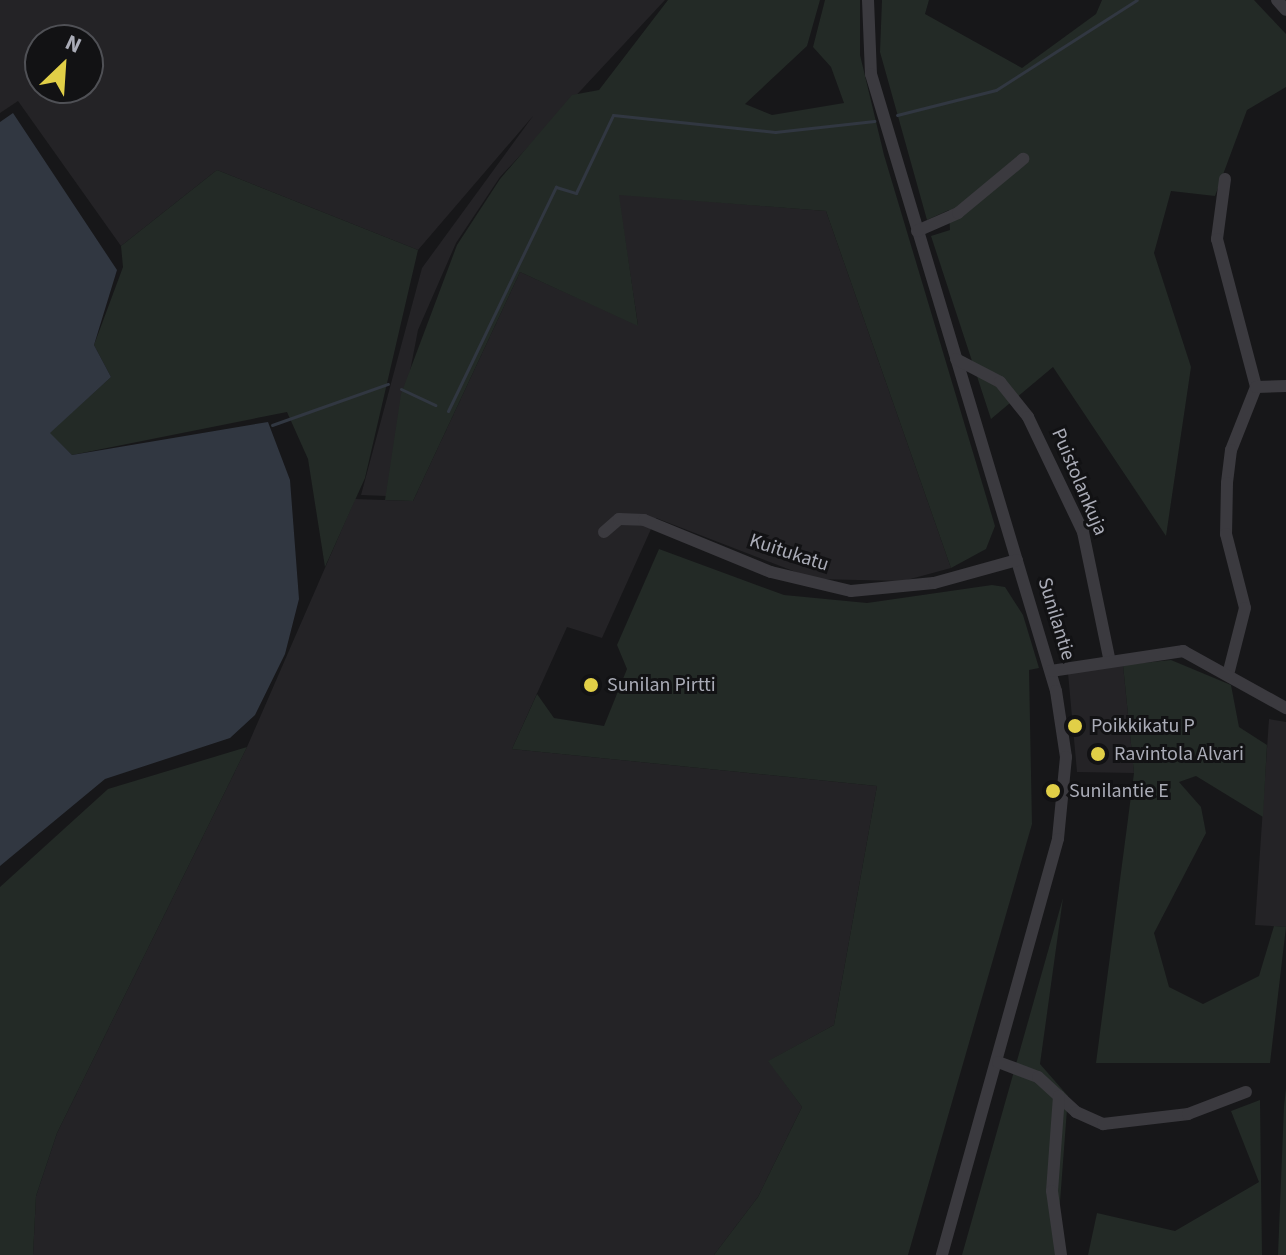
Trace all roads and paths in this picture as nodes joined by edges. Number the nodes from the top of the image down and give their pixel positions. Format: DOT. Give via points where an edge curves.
graph roads {
  1 [pos="868,0"];
  2 [pos="1277,0"];
  3 [pos="1286,10"];
  4 [pos="1023,159"];
  5 [pos="1225,179"];
  6 [pos="917,231"];
  7 [pos="956,359"];
  8 [pos="1286,386"];
  9 [pos="1256,387"];
  10 [pos="604,532"];
  11 [pos="1017,560"];
  12 [pos="1109,658"];
  13 [pos="1051,671"];
  14 [pos="1229,671"];
  15 [pos="1286,708"];
  16 [pos="998,1062"];
  17 [pos="1246,1092"];
  18 [pos="1059,1096"];
  19 [pos="942,1255"];
  20 [pos="1061,1255"];
  1 -- 6 [label="street, Sunilantie" via="871,74"];
  2 -- 3 [label="street"];
  4 -- 6 [label="street" via="958,213"];
  5 -- 9 [label="street" via="1217,239"];
  6 -- 7 [label="street, Sunilantie"];
  7 -- 11 [label="street, Sunilantie"];
  7 -- 12 [label="street, Puistolankuja" via="1000,382 1028,417 1083,532"];
  8 -- 9 [label="street"];
  9 -- 14 [label="street" via="1231,450 1227,483 1226,534 1245,600"];
  10 -- 11 [label="street, Kuitukatu" via="619,519 644,520 771,572 851,591 934,583"];
  11 -- 13 [label="street, Sunilantie"];
  12 -- 13 [label="street"];
  12 -- 14 [label="street" via="1183,651"];
  13 -- 16 [label="street, Sunilantie" via="1066,757 1063,814"];
  14 -- 15 [label="street"];
  16 -- 18 [label="street" via="1038,1077"];
  16 -- 19 [label="street, Sunilantie"];
  17 -- 18 [label="street" via="1188,1114 1103,1124"];
  18 -- 20 [label="street" via="1052,1191"];
}
